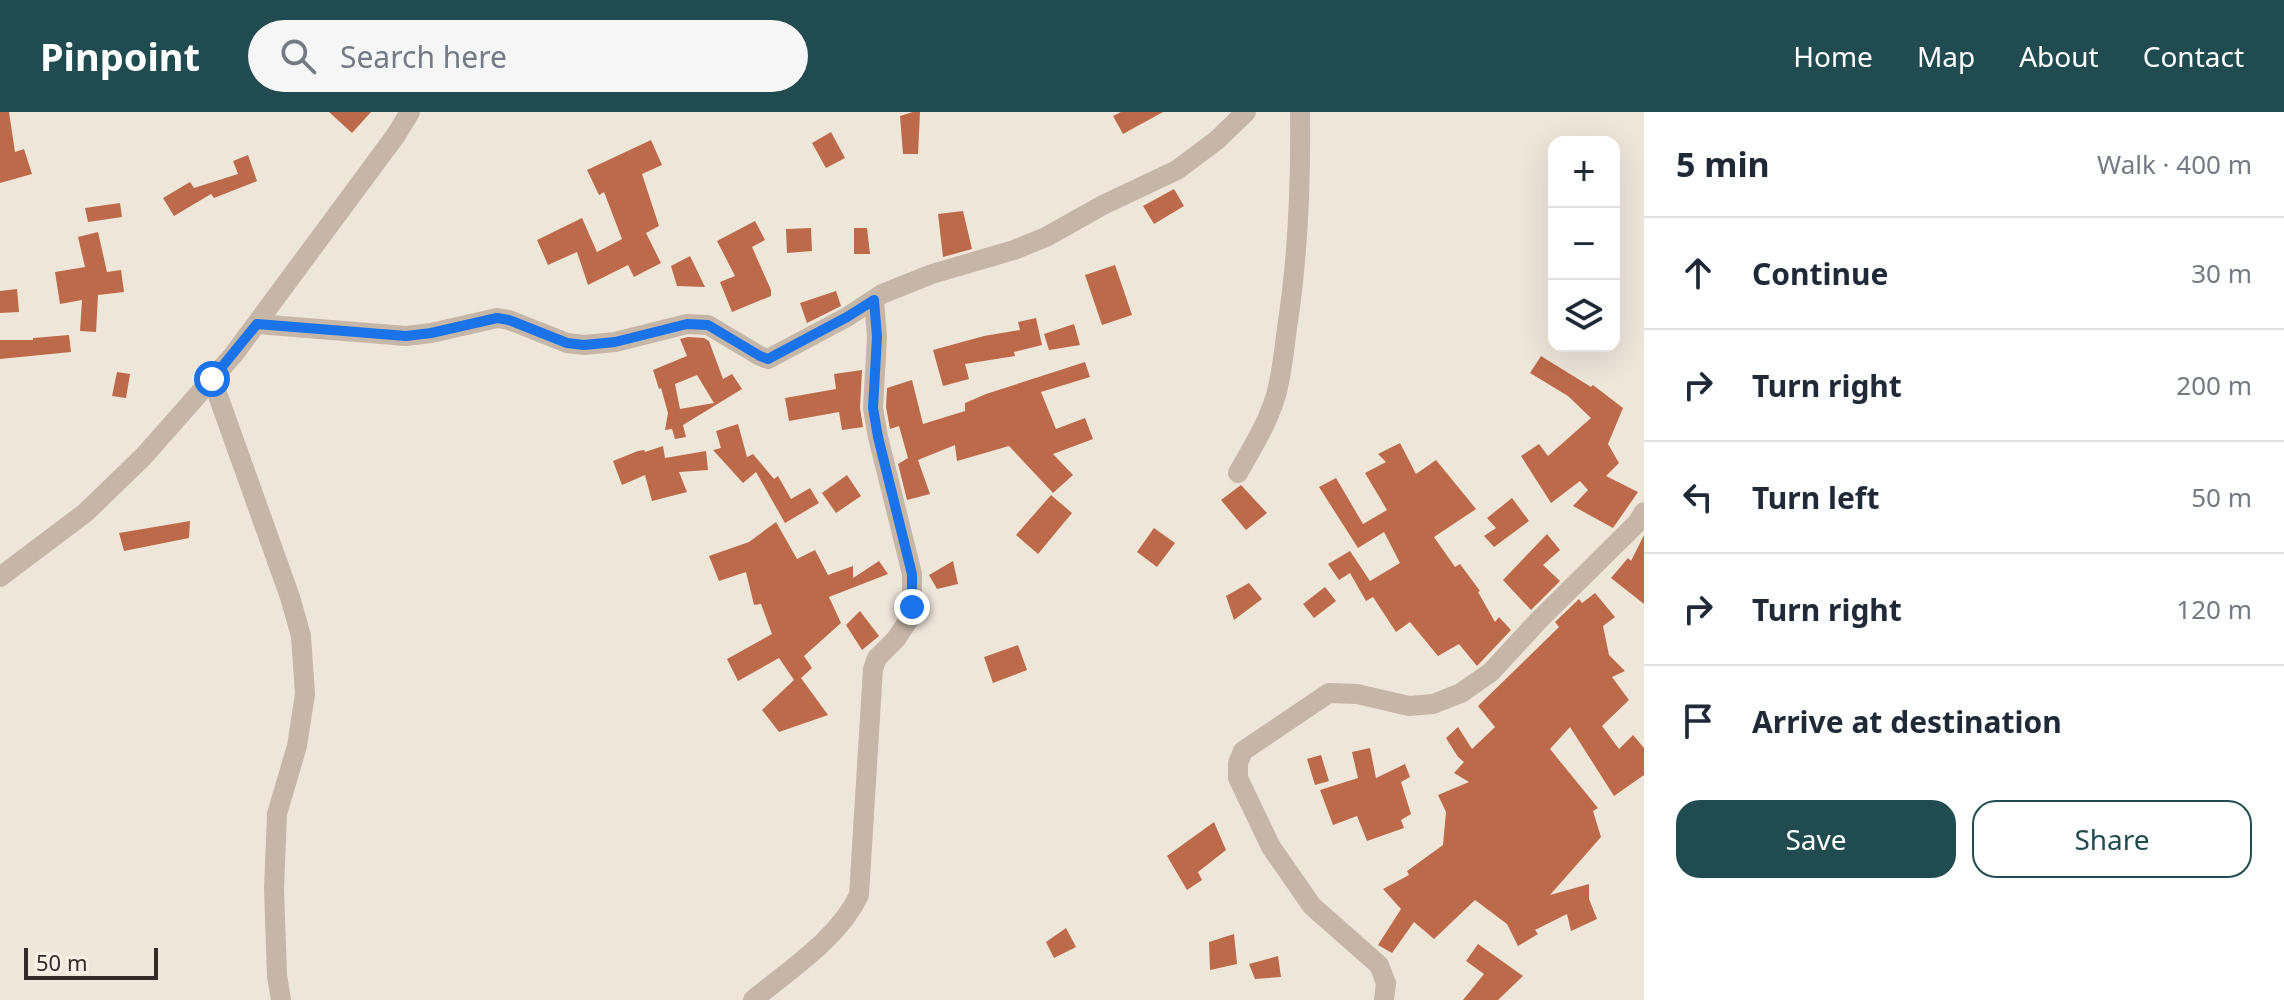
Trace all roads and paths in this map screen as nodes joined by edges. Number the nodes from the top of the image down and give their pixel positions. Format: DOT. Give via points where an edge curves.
graph roads {
  1 [pos="410,112"];
  2 [pos="1246,112"];
  3 [pos="1300,112"];
  4 [pos="874,300"];
  5 [pos="257,324"];
  6 [pos="212,379"];
  7 [pos="1238,473"];
  8 [pos="1642,520"];
  9 [pos="0,577"];
  10 [pos="281,1000"];
  11 [pos="753,1000"];
  12 [pos="1384,1000"];
  1 -- 5 [label="street"];
  2 -- 4 [label="street" via="1177,170 1046,237 932,274"];
  3 -- 7 [label="street" via="1292,295 1280,378 1266,420"];
  4 -- 5 [label="street" via="768,359 699,323 584,345 497,318 406,336"];
  4 -- 11 [label="street" via="873,408 912,574 912,607 908,621 873,669 859,895 836,930"];
  5 -- 6 [label="street"];
  6 -- 9 [label="street" via="85,513"];
  6 -- 10 [label="street" via="301,636 305,694 297,746 277,814 274,889"];
  8 -- 12 [label="street" via="1491,672 1461,693 1409,706 1329,693 1243,751 1238,778 1271,847 1312,906 1379,965 1386,983"];
}
